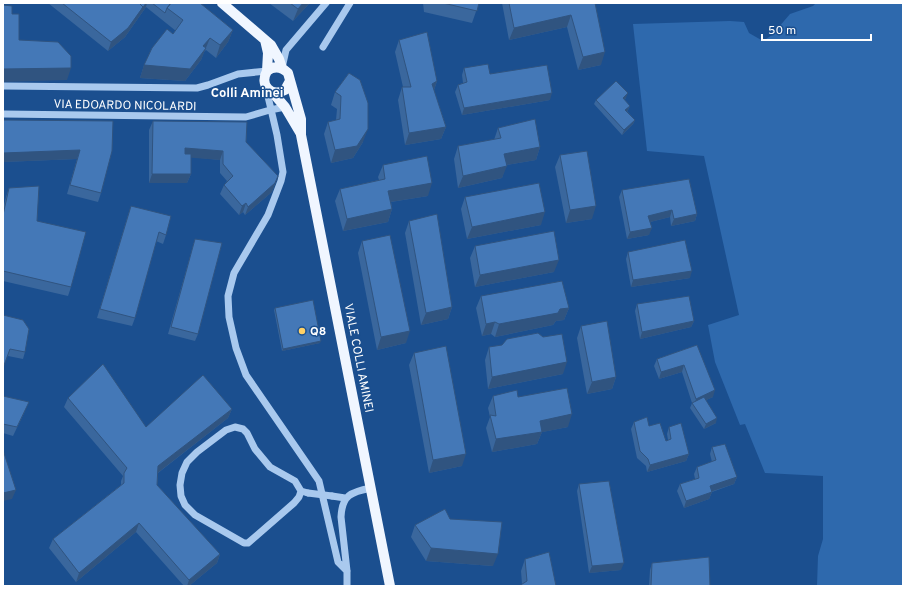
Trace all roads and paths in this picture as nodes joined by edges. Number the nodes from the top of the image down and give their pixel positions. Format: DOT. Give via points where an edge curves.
graph roads {
  1 [pos="222,3"];
  2 [pos="326,3"];
  3 [pos="350,3"];
  4 [pos="265,40"];
  5 [pos="324,46"];
  6 [pos="282,68"];
  7 [pos="267,71"];
  8 [pos="290,81"];
  9 [pos="3,86"];
  10 [pos="270,90"];
  11 [pos="285,107"];
  12 [pos="270,110"];
  13 [pos="3,114"];
  14 [pos="302,135"];
  15 [pos="371,488"];
  16 [pos="304,492"];
  17 [pos="345,498"];
  18 [pos="347,571"];
  19 [pos="347,586"];
  20 [pos="390,586"];
  1 -- 4 [label="main road"];
  2 -- 6 [label="street" via="286,50"];
  3 -- 5 [label="street"];
  4 -- 6 [label="main road" via="275,50"];
  4 -- 7 [label="main road" via="268,53"];
  6 -- 7 [label="main road" via="274,67"];
  6 -- 8 [label="main road" via="288,73"];
  7 -- 9 [label="street, VIA EDOARDO NICOLARDI" via="238,74 197,88"];
  7 -- 10 [label="main road" via="264,79"];
  8 -- 10 [label="main road" via="281,92"];
  8 -- 14 [label="main road, VIALE COLLI AMINEI" via="301,119"];
  10 -- 11 [label="main road, VIALE COLLI AMINEI"];
  10 -- 12 [label="street"];
  11 -- 12 [label="street, VIA EDOARDO NICOLARDI"];
  11 -- 14 [label="main road, VIALE COLLI AMINEI"];
  12 -- 13 [label="street, VIA EDOARDO NICOLARDI" via="246,118"];
  12 -- 18 [label="street" via="283,172 268,215 234,273 228,296 229,317 236,348 246,375 319,481 338,562"];
  14 -- 15 [label="main road, VIALE COLLI AMINEI"];
  15 -- 17 [label="street"];
  15 -- 20 [label="main road, VIALE COLLI AMINEI"];
  16 -- 16 [label="street" via="295,481 270,468 255,449 247,433 235,427 226,430 187,462 180,485 185,505 195,515 244,544"];
  16 -- 17 [label="street, bridge"];
  17 -- 18 [label="street" via="341,517"];
  18 -- 19 [label="street"];
}
